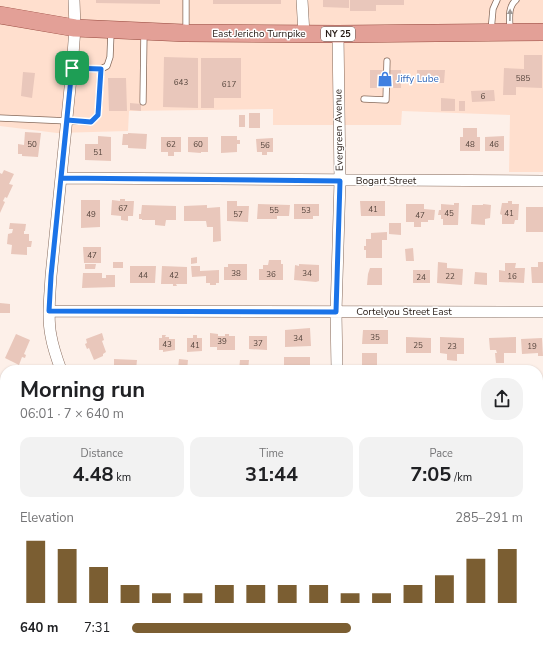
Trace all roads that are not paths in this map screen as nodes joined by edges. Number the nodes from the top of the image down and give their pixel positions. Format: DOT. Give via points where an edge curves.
graph roads {
  1 [pos="74,0"];
  2 [pos="186,0"];
  3 [pos="302,0"];
  4 [pos="497,0"];
  5 [pos="516,0"];
  6 [pos="0,15"];
  7 [pos="75,28"];
  8 [pos="112,30"];
  9 [pos="144,32"];
  10 [pos="491,32"];
  11 [pos="510,32"];
  12 [pos="543,32"];
  13 [pos="186,34"];
  14 [pos="304,34"];
  15 [pos="338,34"];
  16 [pos="387,62"];
  17 [pos="72,68"];
  18 [pos="101,69"];
  19 [pos="364,99"];
  20 [pos="143,102"];
  21 [pos="0,118"];
  22 [pos="67,120"];
  23 [pos="61,178"];
  24 [pos="340,181"];
  25 [pos="543,181"];
  26 [pos="49,311"];
  27 [pos="336,312"];
  28 [pos="543,312"];
  29 [pos="59,365"];
  30 [pos="338,365"];
  1 -- 7 [label="street"];
  2 -- 13 [label="lane"];
  3 -- 14 [label="street"];
  4 -- 10 [label="lane" via="492,9"];
  11 -- 5 [label="lane, one-way" via="510,10"];
  6 -- 7 [label="main road, East Jericho Turnpike / NY 25"];
  7 -- 8 [label="main road, East Jericho Turnpike / NY 25"];
  7 -- 17 [label="street"];
  8 -- 9 [label="main road, East Jericho Turnpike / NY 25"];
  8 -- 18 [label="lane" via="110,57 107,66"];
  9 -- 13 [label="main road, East Jericho Turnpike / NY 25"];
  9 -- 20 [label="lane"];
  10 -- 11 [label="main road, East Jericho Turnpike / NY 25"];
  10 -- 15 [label="main road, East Jericho Turnpike / NY 25"];
  11 -- 12 [label="main road, East Jericho Turnpike / NY 25"];
  13 -- 14 [label="main road, East Jericho Turnpike / NY 25"];
  14 -- 15 [label="main road, East Jericho Turnpike / NY 25"];
  15 -- 24 [label="street, Evergreen Avenue"];
  16 -- 19 [label="lane" via="386,100"];
  17 -- 18 [label="lane"];
  17 -- 22 [label="street"];
  18 -- 22 [label="lane" via="98,115 91,122"];
  21 -- 22 [label="lane"];
  22 -- 23 [label="street"];
  23 -- 24 [label="street, Bogart Street"];
  23 -- 26 [label="street"];
  24 -- 25 [label="street, Bogart Street"];
  24 -- 27 [label="street, Evergreen Avenue"];
  26 -- 27 [label="street, Cortelyou Street East"];
  26 -- 29 [label="street" via="51,335"];
  27 -- 28 [label="street, Cortelyou Street East"];
  27 -- 30 [label="street, Evergreen Avenue"];
}
